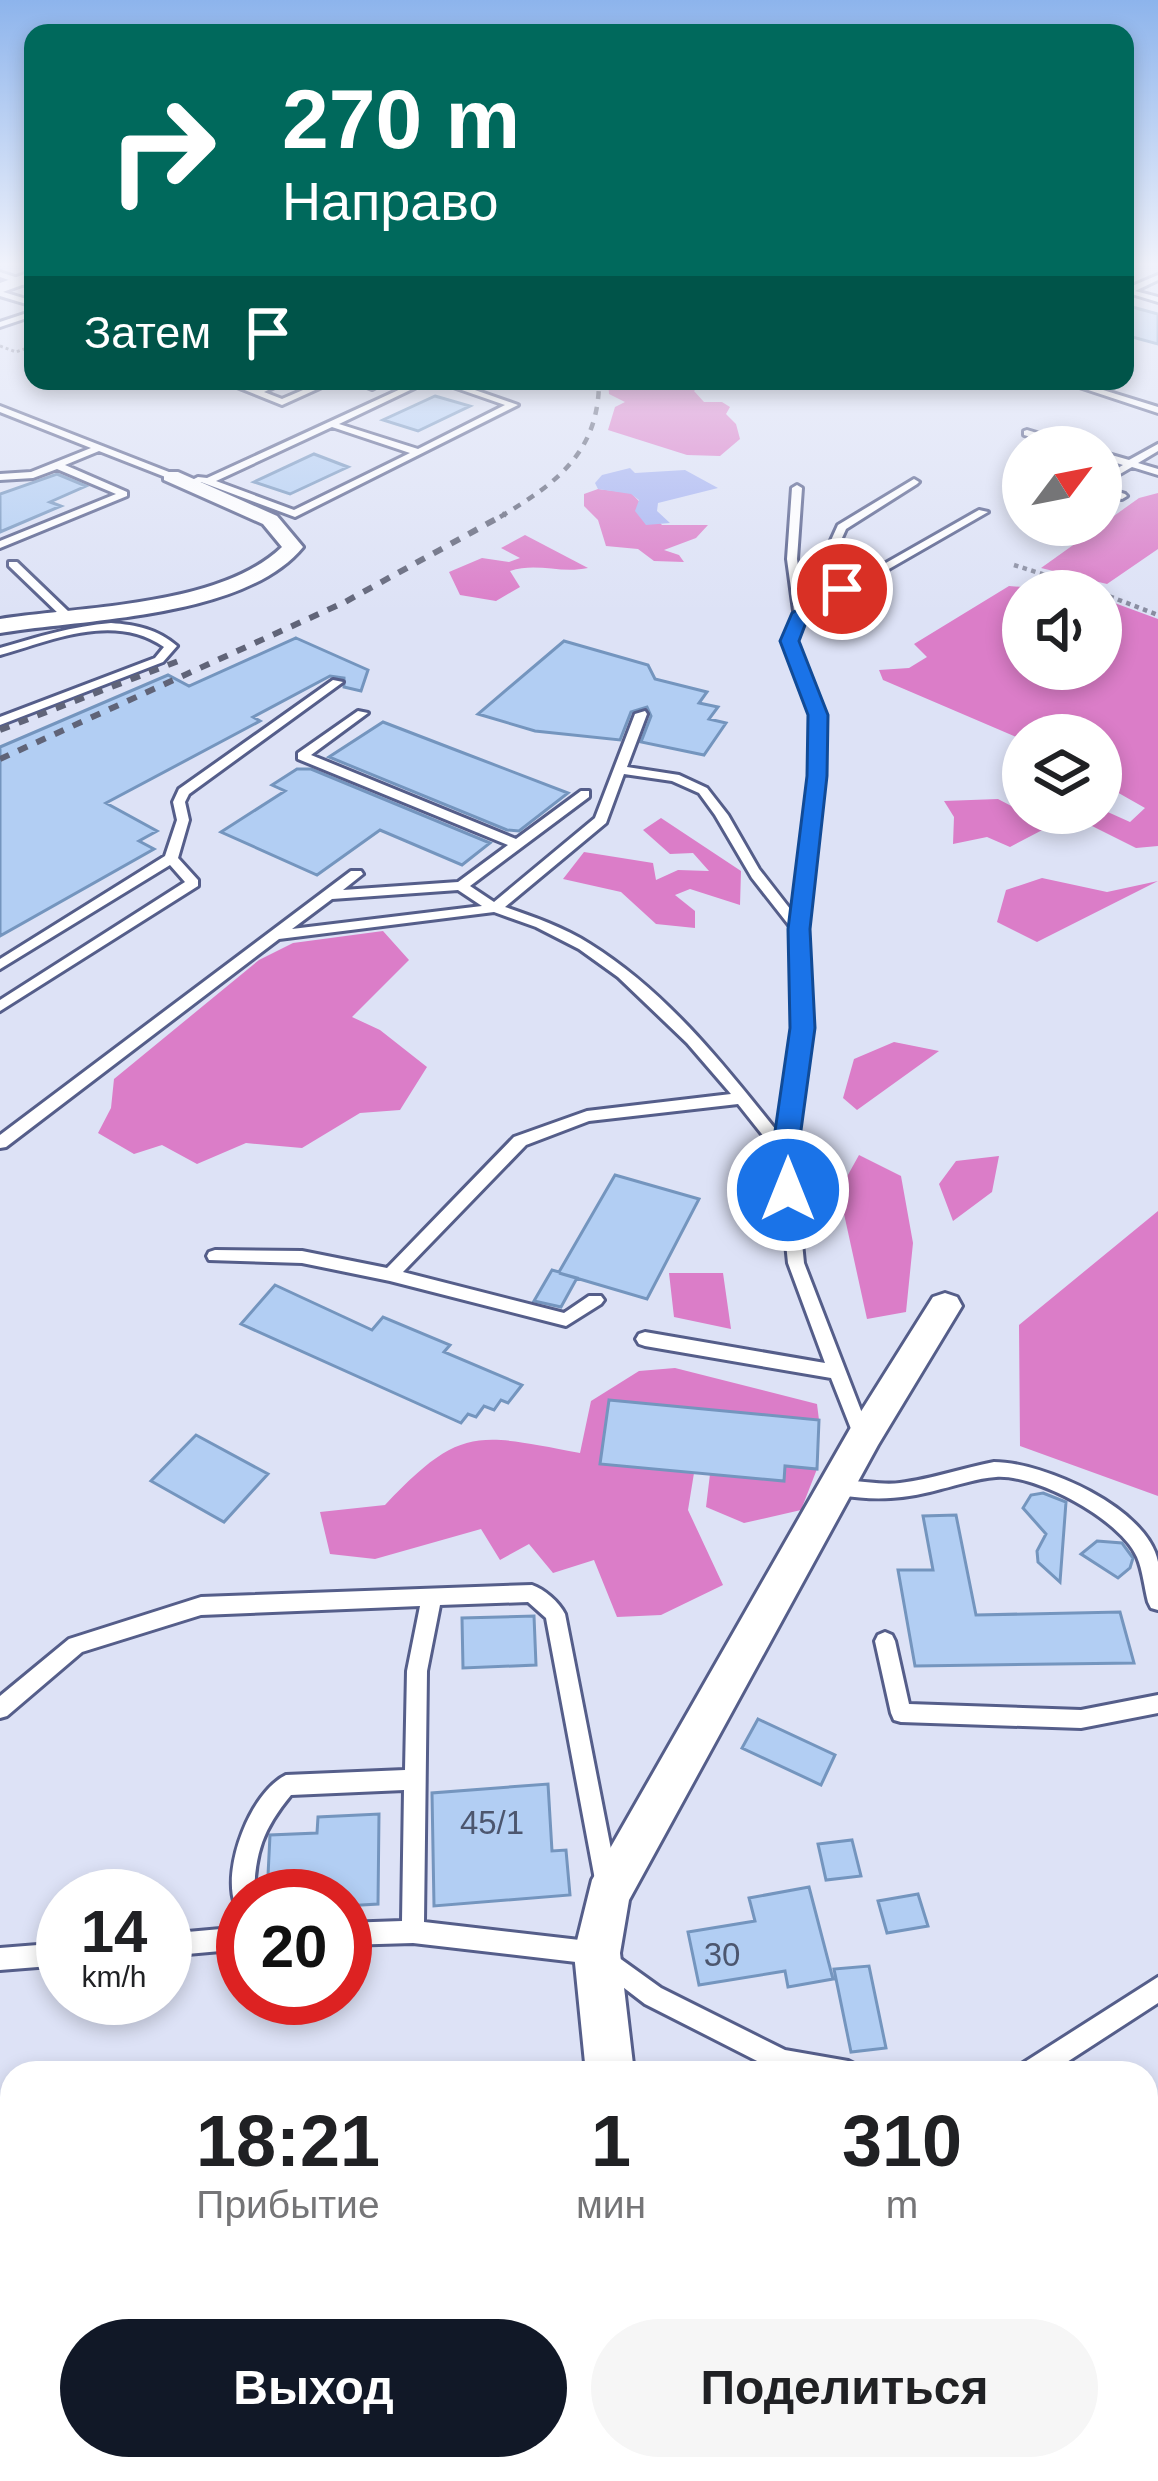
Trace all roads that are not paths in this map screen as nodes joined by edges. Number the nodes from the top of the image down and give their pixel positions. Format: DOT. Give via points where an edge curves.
graph roads {
  1 [pos="251,390"];
  2 [pos="261,390"];
  3 [pos="311,390"];
  4 [pos="405,390"];
  5 [pos="467,390"];
  6 [pos="1094,390"];
  7 [pos="256,392"];
  8 [pos="0,409"];
  9 [pos="1158,410"];
  10 [pos="331,424"];
  11 [pos="99,448"];
  12 [pos="1158,448"];
  13 [pos="418,452"];
  14 [pos="1122,461"];
  15 [pos="1131,464"];
  16 [pos="57,465"];
  17 [pos="1122,471"];
  18 [pos="1158,472"];
  19 [pos="0,477"];
  20 [pos="189,480"];
  21 [pos="914,482"];
  22 [pos="797,488"];
  23 [pos="983,512"];
  24 [pos="0,544"];
  25 [pos="13,564"];
  26 [pos="64,613"];
  27 [pos="799,617"];
  28 [pos="0,626"];
  29 [pos="0,652"];
  30 [pos="337,682"];
  31 [pos="362,713"];
  32 [pos="641,714"];
  33 [pos="0,721"];
  34 [pos="620,770"];
  35 [pos="585,794"];
  36 [pos="517,844"];
  37 [pos="171,858"];
  38 [pos="356,874"];
  39 [pos="461,886"];
  40 [pos="328,896"];
  41 [pos="495,908"];
  42 [pos="799,929"];
  43 [pos="276,935"];
  44 [pos="0,964"];
  45 [pos="0,1006"];
  46 [pos="742,1098"];
  47 [pos="0,1143"];
  48 [pos="785,1152"];
  49 [pos="215,1256"];
  50 [pos="390,1275"];
  51 [pos="595,1300"];
  52 [pos="945,1306"];
  53 [pos="645,1339"];
  54 [pos="837,1372"];
  55 [pos="863,1439"];
  56 [pos="840,1487"];
  57 [pos="432,1595"];
  58 [pos="1158,1602"];
  59 [pos="885,1641"];
  60 [pos="1158,1704"];
  61 [pos="0,1709"];
  62 [pos="416,1780"];
  63 [pos="243,1869"];
  64 [pos="608,1894"];
  65 [pos="413,1933"];
  66 [pos="372,1934"];
  67 [pos="597,1953"];
  68 [pos="36,1956"];
  69 [pos="0,1959"];
  70 [pos="1158,1989"];
  71 [pos="609,2061"];
  72 [pos="781,2061"];
  73 [pos="1047,2061"];
  1 -- 7 [label="lane"];
  2 -- 7 [label="lane"];
  3 -- 7 [label="lane" via="282,402"];
  4 -- 10 [label="lane"];
  5 -- 13 [label="lane" via="512,405"];
  6 -- 9 [label="lane"];
  8 -- 11 [label="lane"];
  10 -- 13 [label="lane"];
  10 -- 20 [label="lane"];
  11 -- 16 [label="lane"];
  11 -- 20 [label="lane"];
  12 -- 15 [label="lane"];
  13 -- 20 [label="lane" via="295,514"];
  14 -- 15 [label="lane"];
  15 -- 17 [label="lane"];
  15 -- 18 [label="lane"];
  16 -- 19 [label="lane"];
  16 -- 24 [label="lane" via="124,494"];
  20 -- 26 [label="street" via="270,520 293,547 284,562 200,595"];
  21 -- 27 [label="lane" via="842,527"];
  22 -- 27 [label="lane"];
  23 -- 27 [label="lane"];
  25 -- 26 [label="lane"];
  26 -- 28 [label="street"];
  27 -- 42 [label="lane" via="790,641 818,715"];
  29 -- 33 [label="lane" via="106,628 158,634 171,646 159,660"];
  30 -- 37 [label="lane" via="183,792"];
  31 -- 36 [label="lane" via="302,756"];
  32 -- 34 [label="lane"];
  34 -- 41 [label="lane" via="601,820"];
  34 -- 42 [label="lane" via="669,775 709,792"];
  35 -- 36 [label="lane"];
  36 -- 39 [label="lane"];
  37 -- 44 [label="lane"];
  37 -- 45 [label="lane" via="193,884"];
  38 -- 40 [label="lane"];
  39 -- 40 [label="lane"];
  39 -- 41 [label="lane"];
  40 -- 43 [label="lane"];
  41 -- 43 [label="lane"];
  41 -- 46 [label="lane" via="608,959 666,1010"];
  42 -- 48 [label="lane" via="802,1028"];
  43 -- 47 [label="lane"];
  46 -- 48 [label="lane"];
  46 -- 50 [label="lane" via="587,1116 520,1141"];
  48 -- 54 [label="lane" via="796,1263"];
  49 -- 50 [label="lane" via="302,1257"];
  50 -- 51 [label="lane" via="566,1320"];
  52 -- 55 [label="street"];
  53 -- 54 [label="lane"];
  54 -- 55 [label="lane"];
  55 -- 56 [label="street"];
  56 -- 58 [label="lane" via="912,1492 999,1468 1076,1490 1142,1546"];
  56 -- 64 [label="street"];
  57 -- 61 [label="lane" via="201,1606 76,1646"];
  57 -- 62 [label="lane" via="417,1671"];
  57 -- 64 [label="lane" via="532,1593 555,1614"];
  59 -- 60 [label="lane" via="902,1713 1081,1719"];
  62 -- 63 [label="lane" via="286,1786 255,1821"];
  62 -- 65 [label="lane"];
  64 -- 67 [label="street"];
  65 -- 66 [label="lane"];
  65 -- 67 [label="lane"];
  67 -- 71 [label="street"];
  67 -- 72 [label="lane" via="653,1996"];
  68 -- 69 [label="lane"];
  70 -- 73 [label="lane"];
}
